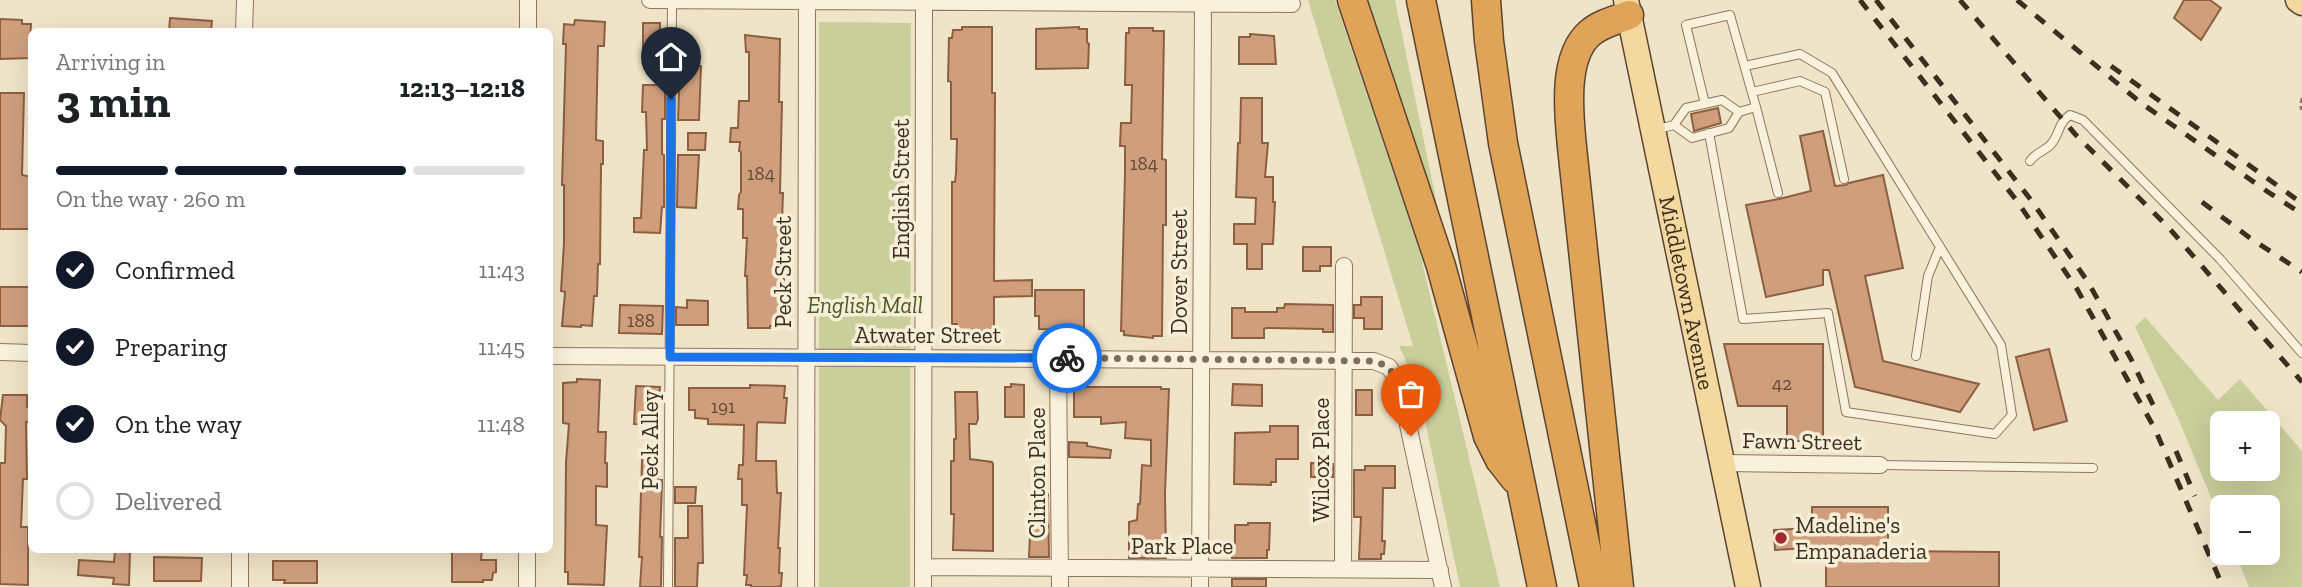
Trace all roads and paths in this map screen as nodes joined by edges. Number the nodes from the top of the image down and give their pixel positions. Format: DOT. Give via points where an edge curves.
graph roads {
  1 [pos="245,0"];
  2 [pos="528,0"];
  3 [pos="650,0"];
  4 [pos="672,0"];
  5 [pos="807,0"];
  6 [pos="1352,0"];
  7 [pos="1421,0"];
  8 [pos="1486,0"];
  9 [pos="923,1"];
  10 [pos="1203,2"];
  11 [pos="1292,5"];
  12 [pos="1627,7"];
  13 [pos="244,28"];
  14 [pos="528,28"];
  15 [pos="1745,66"];
  16 [pos="1752,92"];
  17 [pos="2302,98"];
  18 [pos="1705,104"];
  19 [pos="1756,107"];
  20 [pos="2302,110"];
  21 [pos="1739,112"];
  22 [pos="1663,128"];
  23 [pos="1709,133"];
  24 [pos="2031,161"];
  25 [pos="1844,179"];
  26 [pos="1777,193"];
  27 [pos="1940,247"];
  28 [pos="1344,267"];
  29 [pos="0,352"];
  30 [pos="28,353"];
  31 [pos="2302,353"];
  32 [pos="553,356"];
  33 [pos="806,356"];
  34 [pos="1916,356"];
  35 [pos="670,357"];
  36 [pos="924,358"];
  37 [pos="1058,358"];
  38 [pos="1201,359"];
  39 [pos="1344,360"];
  40 [pos="1724,463"];
  41 [pos="1880,465"];
  42 [pos="2093,468"];
  43 [pos="1521,486"];
  44 [pos="240,553"];
  45 [pos="527,553"];
  46 [pos="923,568"];
  47 [pos="1060,568"];
  48 [pos="1200,569"];
  49 [pos="1343,569"];
  50 [pos="1440,570"];
  51 [pos="240,587"];
  52 [pos="527,587"];
  53 [pos="668,587"];
  54 [pos="806,587"];
  55 [pos="923,587"];
  56 [pos="1060,587"];
  57 [pos="1200,587"];
  58 [pos="1443,587"];
  59 [pos="1542,587"];
  60 [pos="1594,587"];
  61 [pos="1619,587"];
  62 [pos="1748,587"];
  1 -- 13 [label="street"];
  2 -- 14 [label="street"];
  3 -- 4 [label="street"];
  4 -- 5 [label="street"];
  4 -- 35 [label="lane, Peck Alley"];
  5 -- 9 [label="street"];
  5 -- 33 [label="street, Peck Street"];
  6 -- 43 [label="highway" via="1441,266 1488,436"];
  7 -- 43 [label="highway"];
  8 -- 60 [label="highway" via="1503,143"];
  9 -- 10 [label="street"];
  9 -- 36 [label="street, English Street"];
  10 -- 11 [label="street"];
  10 -- 38 [label="street, Dover Street"];
  12 -- 22 [label="main road, Middletown Avenue"];
  12 -- 61 [label="highway" via="1587,36 1574,61 1569,97"];
  15 -- 16 [label="lane"];
  15 -- 18 [label="lane" via="1730,15 1686,25"];
  15 -- 27 [label="lane" via="1800,54 1832,73"];
  16 -- 19 [label="lane"];
  16 -- 25 [label="lane" via="1800,81 1825,92"];
  17 -- 20 [label="path"];
  18 -- 21 [label="lane" via="1723,100"];
  18 -- 22 [label="lane" via="1686,108"];
  19 -- 21 [label="lane"];
  19 -- 26 [label="lane"];
  21 -- 23 [label="lane" via="1729,128"];
  22 -- 23 [label="lane" via="1692,138"];
  22 -- 40 [label="main road, Middletown Avenue"];
  23 -- 27 [label="lane" via="1743,319 1828,313 1846,412 1995,434 2012,415 2001,345"];
  24 -- 31 [label="lane" via="2054,142 2063,120 2070,115 2082,120 2220,259"];
  27 -- 34 [label="lane" via="1928,276"];
  28 -- 39 [label="street, Wilcox Place"];
  29 -- 30 [label="street"];
  32 -- 35 [label="street, Atwater Street"];
  33 -- 35 [label="street, Atwater Street"];
  33 -- 36 [label="street, Atwater Street"];
  33 -- 54 [label="street, Peck Street"];
  35 -- 53 [label="lane, Peck Alley"];
  36 -- 37 [label="street, Atwater Street"];
  36 -- 46 [label="street, English Street"];
  37 -- 38 [label="street, Atwater Street"];
  37 -- 47 [label="street, Clinton Place"];
  38 -- 39 [label="street, Atwater Street"];
  38 -- 48 [label="street, Dover Street"];
  39 -- 49 [label="street, Wilcox Place"];
  39 -- 50 [label="street, Atwater Street" via="1374,361 1389,367 1399,383"];
  40 -- 41 [label="street, Fawn Street"];
  40 -- 62 [label="main road, Middletown Avenue"];
  41 -- 42 [label="lane"];
  43 -- 59 [label="highway"];
  44 -- 51 [label="street"];
  45 -- 52 [label="street"];
  46 -- 47 [label="street, Park Place"];
  46 -- 55 [label="street, English Street"];
  47 -- 48 [label="street, Park Place"];
  47 -- 56 [label="street, Clinton Place"];
  48 -- 49 [label="street, Park Place"];
  48 -- 57 [label="street, Dover Street"];
  49 -- 50 [label="street, Park Place"];
  50 -- 58 [label="street"];
}
